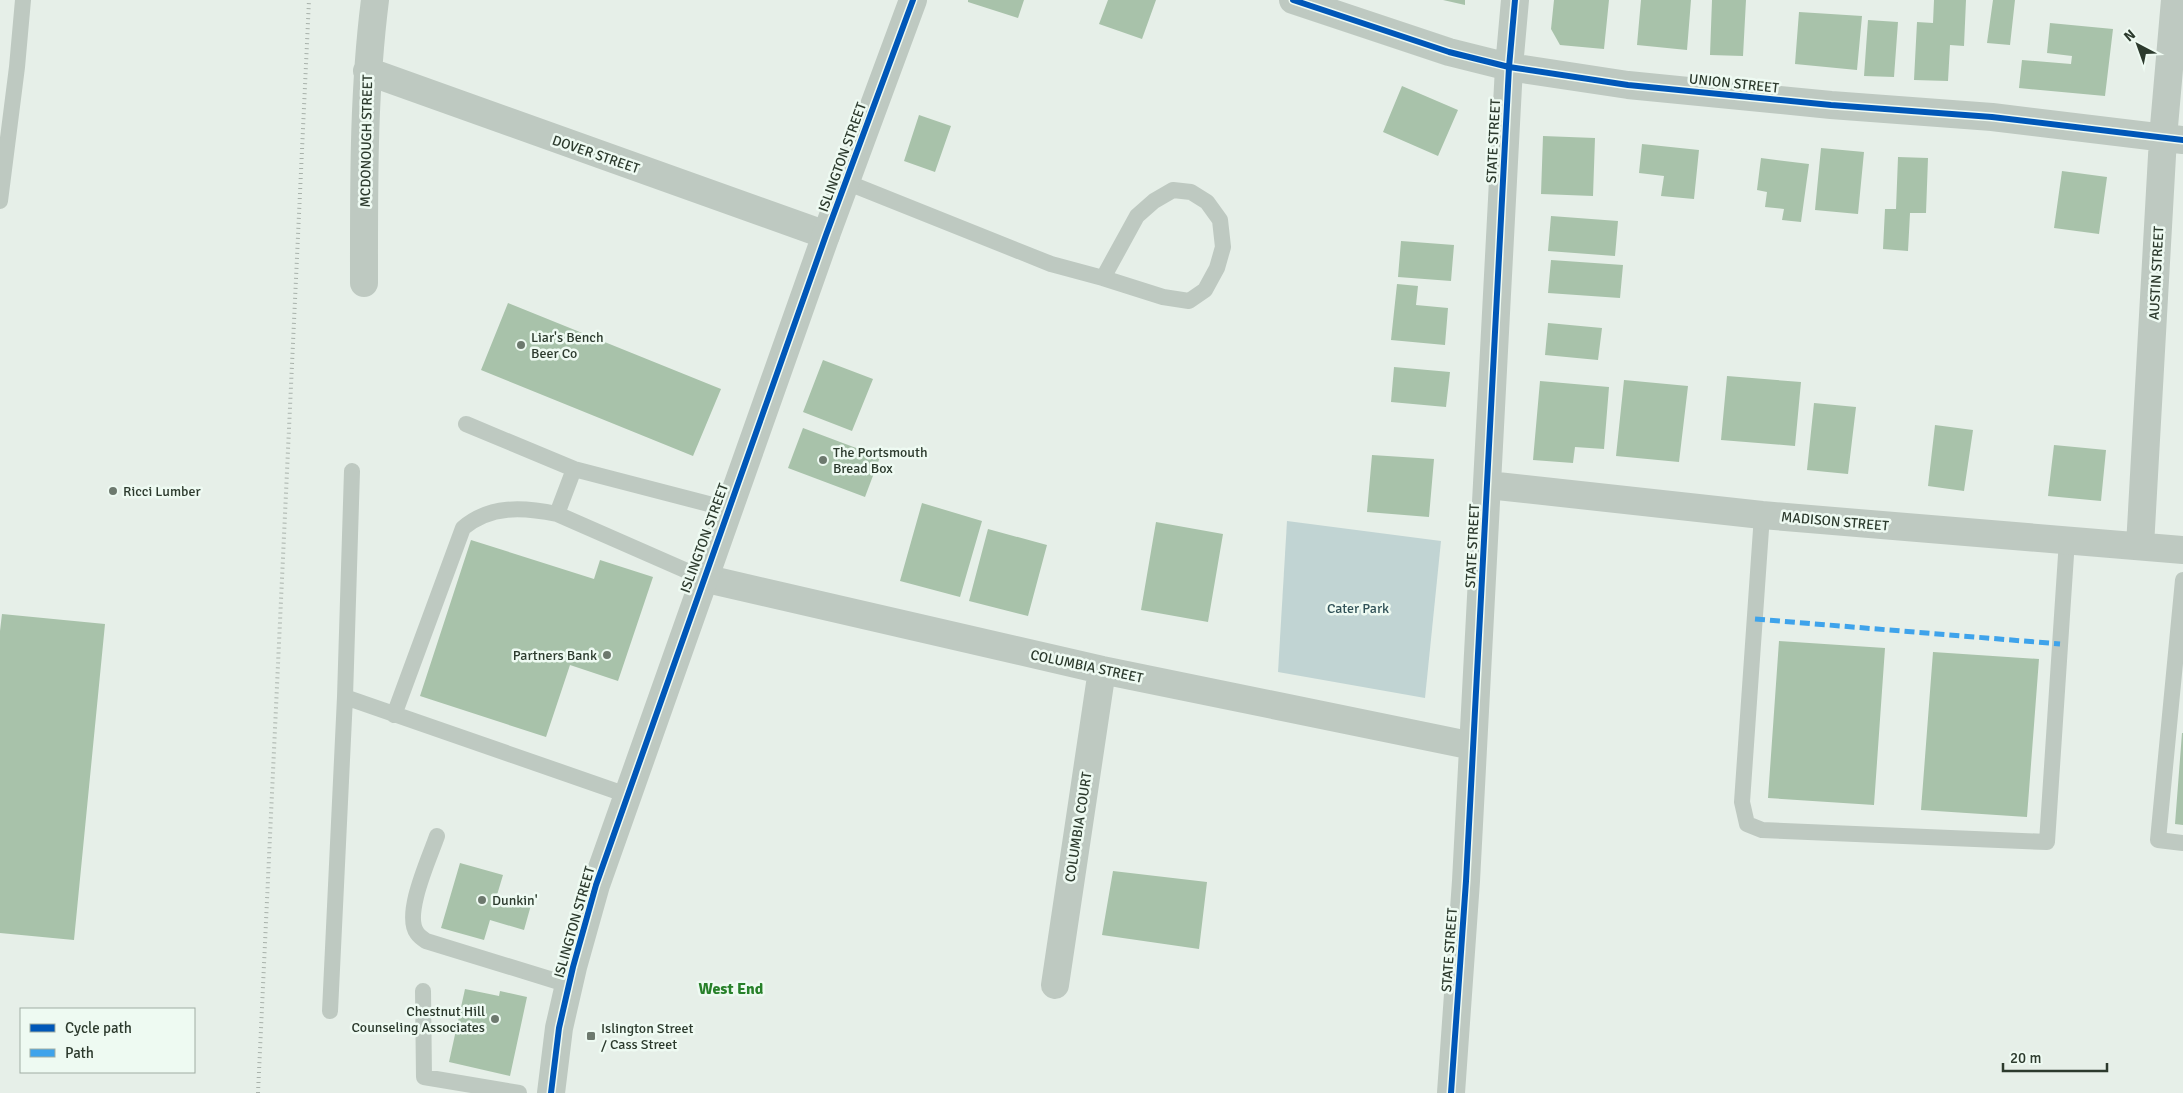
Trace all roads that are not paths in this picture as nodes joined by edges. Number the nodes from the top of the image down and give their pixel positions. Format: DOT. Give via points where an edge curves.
graph roads {
  1 [pos="23,0"];
  2 [pos="375,0"];
  3 [pos="913,0"];
  4 [pos="1293,0"];
  5 [pos="1514,0"];
  6 [pos="2175,0"];
  7 [pos="1509,67"];
  8 [pos="367,71"];
  9 [pos="2173,139"];
  10 [pos="846,182"];
  11 [pos="0,201"];
  12 [pos="826,235"];
  13 [pos="1103,278"];
  14 [pos="364,283"];
  15 [pos="466,424"];
  16 [pos="574,470"];
  17 [pos="352,471"];
  18 [pos="1488,485"];
  19 [pos="728,508"];
  20 [pos="557,514"];
  21 [pos="1762,515"];
  22 [pos="2066,540"];
  23 [pos="2140,546"];
  24 [pos="2183,550"];
  25 [pos="704,578"];
  26 [pos="2183,580"];
  27 [pos="1102,670"];
  28 [pos="345,697"];
  29 [pos="394,715"];
  30 [pos="1473,746"];
  31 [pos="627,795"];
  32 [pos="437,836"];
  33 [pos="2183,842"];
  34 [pos="569,985"];
  35 [pos="1055,985"];
  36 [pos="423,992"];
  37 [pos="330,1011"];
  38 [pos="519,1093"];
  39 [pos="551,1093"];
  40 [pos="1451,1093"];
  1 -- 11 [label="lane" via="18,67"];
  2 -- 8 [label="street, MCDONOUGH STREET"];
  3 -- 10 [label="street, ISLINGTON STREET"];
  4 -- 7 [label="street, UNION STREET" via="1449,52"];
  5 -- 7 [label="street, STATE STREET"];
  6 -- 9 [label="street, AUSTIN STREET"];
  7 -- 9 [label="street, UNION STREET" via="1628,85 1992,117"];
  7 -- 18 [label="street, STATE STREET"];
  8 -- 12 [label="street, DOVER STREET"];
  8 -- 14 [label="street, MCDONOUGH STREET"];
  9 -- 23 [label="street, AUSTIN STREET"];
  10 -- 12 [label="street, ISLINGTON STREET"];
  10 -- 13 [label="lane" via="1051,264"];
  12 -- 19 [label="street, ISLINGTON STREET"];
  13 -- 13 [label="lane" via="1163,297 1188,301 1205,290 1217,268 1223,247 1220,220 1207,202 1191,192 1173,190 1137,216"];
  15 -- 16 [label="lane"];
  16 -- 19 [label="lane"];
  16 -- 20 [label="lane"];
  17 -- 28 [label="lane"];
  18 -- 21 [label="street, MADISON STREET"];
  18 -- 30 [label="street, STATE STREET"];
  19 -- 25 [label="street, ISLINGTON STREET"];
  20 -- 25 [label="lane"];
  20 -- 29 [label="lane" via="533,509 490,512 463,528"];
  21 -- 22 [label="street, MADISON STREET"];
  21 -- 22 [label="lane" via="1742,802 1747,824 1762,830 2047,842"];
  22 -- 23 [label="street, MADISON STREET"];
  23 -- 24 [label="street, MADISON STREET"];
  25 -- 27 [label="street, COLUMBIA STREET"];
  25 -- 31 [label="street, ISLINGTON STREET"];
  26 -- 33 [label="lane" via="2158,840"];
  27 -- 30 [label="street, COLUMBIA STREET"];
  27 -- 35 [label="street, COLUMBIA COURT"];
  28 -- 29 [label="lane"];
  28 -- 37 [label="lane"];
  29 -- 31 [label="lane"];
  30 -- 40 [label="street, STATE STREET"];
  31 -- 34 [label="street, ISLINGTON STREET" via="596,885"];
  32 -- 34 [label="lane" via="412,917 416,933 426,941"];
  34 -- 39 [label="street, ISLINGTON STREET" via="559,1028"];
  36 -- 38 [label="lane" via="424,1077"];
}
